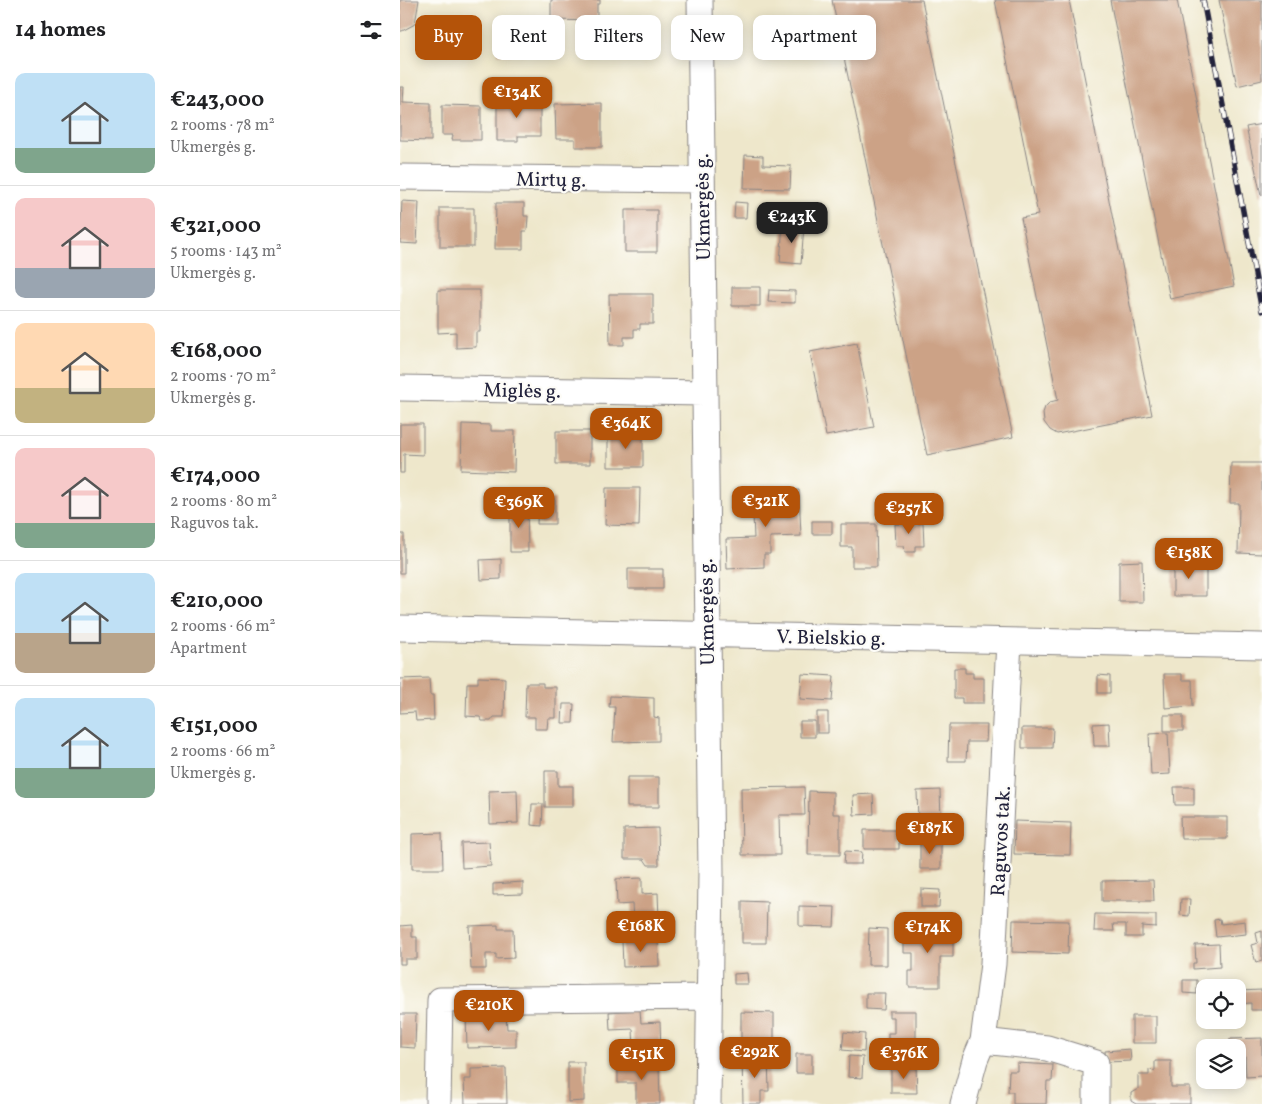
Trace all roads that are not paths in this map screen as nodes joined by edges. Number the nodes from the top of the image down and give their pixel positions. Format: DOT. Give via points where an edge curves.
graph roads {
  1 [pos="700,0"];
  2 [pos="400,177"];
  3 [pos="701,180"];
  4 [pos="400,388"];
  5 [pos="704,393"];
  6 [pos="400,628"];
  7 [pos="706,635"];
  8 [pos="1009,641"];
  9 [pos="1262,646"];
  10 [pos="708,997"];
  11 [pos="983,1041"];
  12 [pos="438,1104"];
  13 [pos="708,1104"];
  14 [pos="963,1104"];
  15 [pos="1096,1104"];
  1 -- 3 [label="street, Ukmergės g."];
  2 -- 3 [label="street, Mirtų g."];
  3 -- 5 [label="street, Ukmergės g."];
  4 -- 5 [label="street, Miglės g."];
  5 -- 7 [label="street, Ukmergės g."];
  6 -- 7 [label="street, V. Bielskio g."];
  7 -- 8 [label="street, V. Bielskio g."];
  7 -- 10 [label="street, Ukmergės g." via="711,872"];
  8 -- 9 [label="street, V. Bielskio g."];
  8 -- 11 [label="street, Raguvos tak." via="993,964"];
  10 -- 12 [label="street" via="440,1000"];
  10 -- 13 [label="street, Ukmergės g."];
  11 -- 14 [label="street, Raguvos tak."];
  11 -- 15 [label="street" via="1047,1048 1096,1063"];
}
